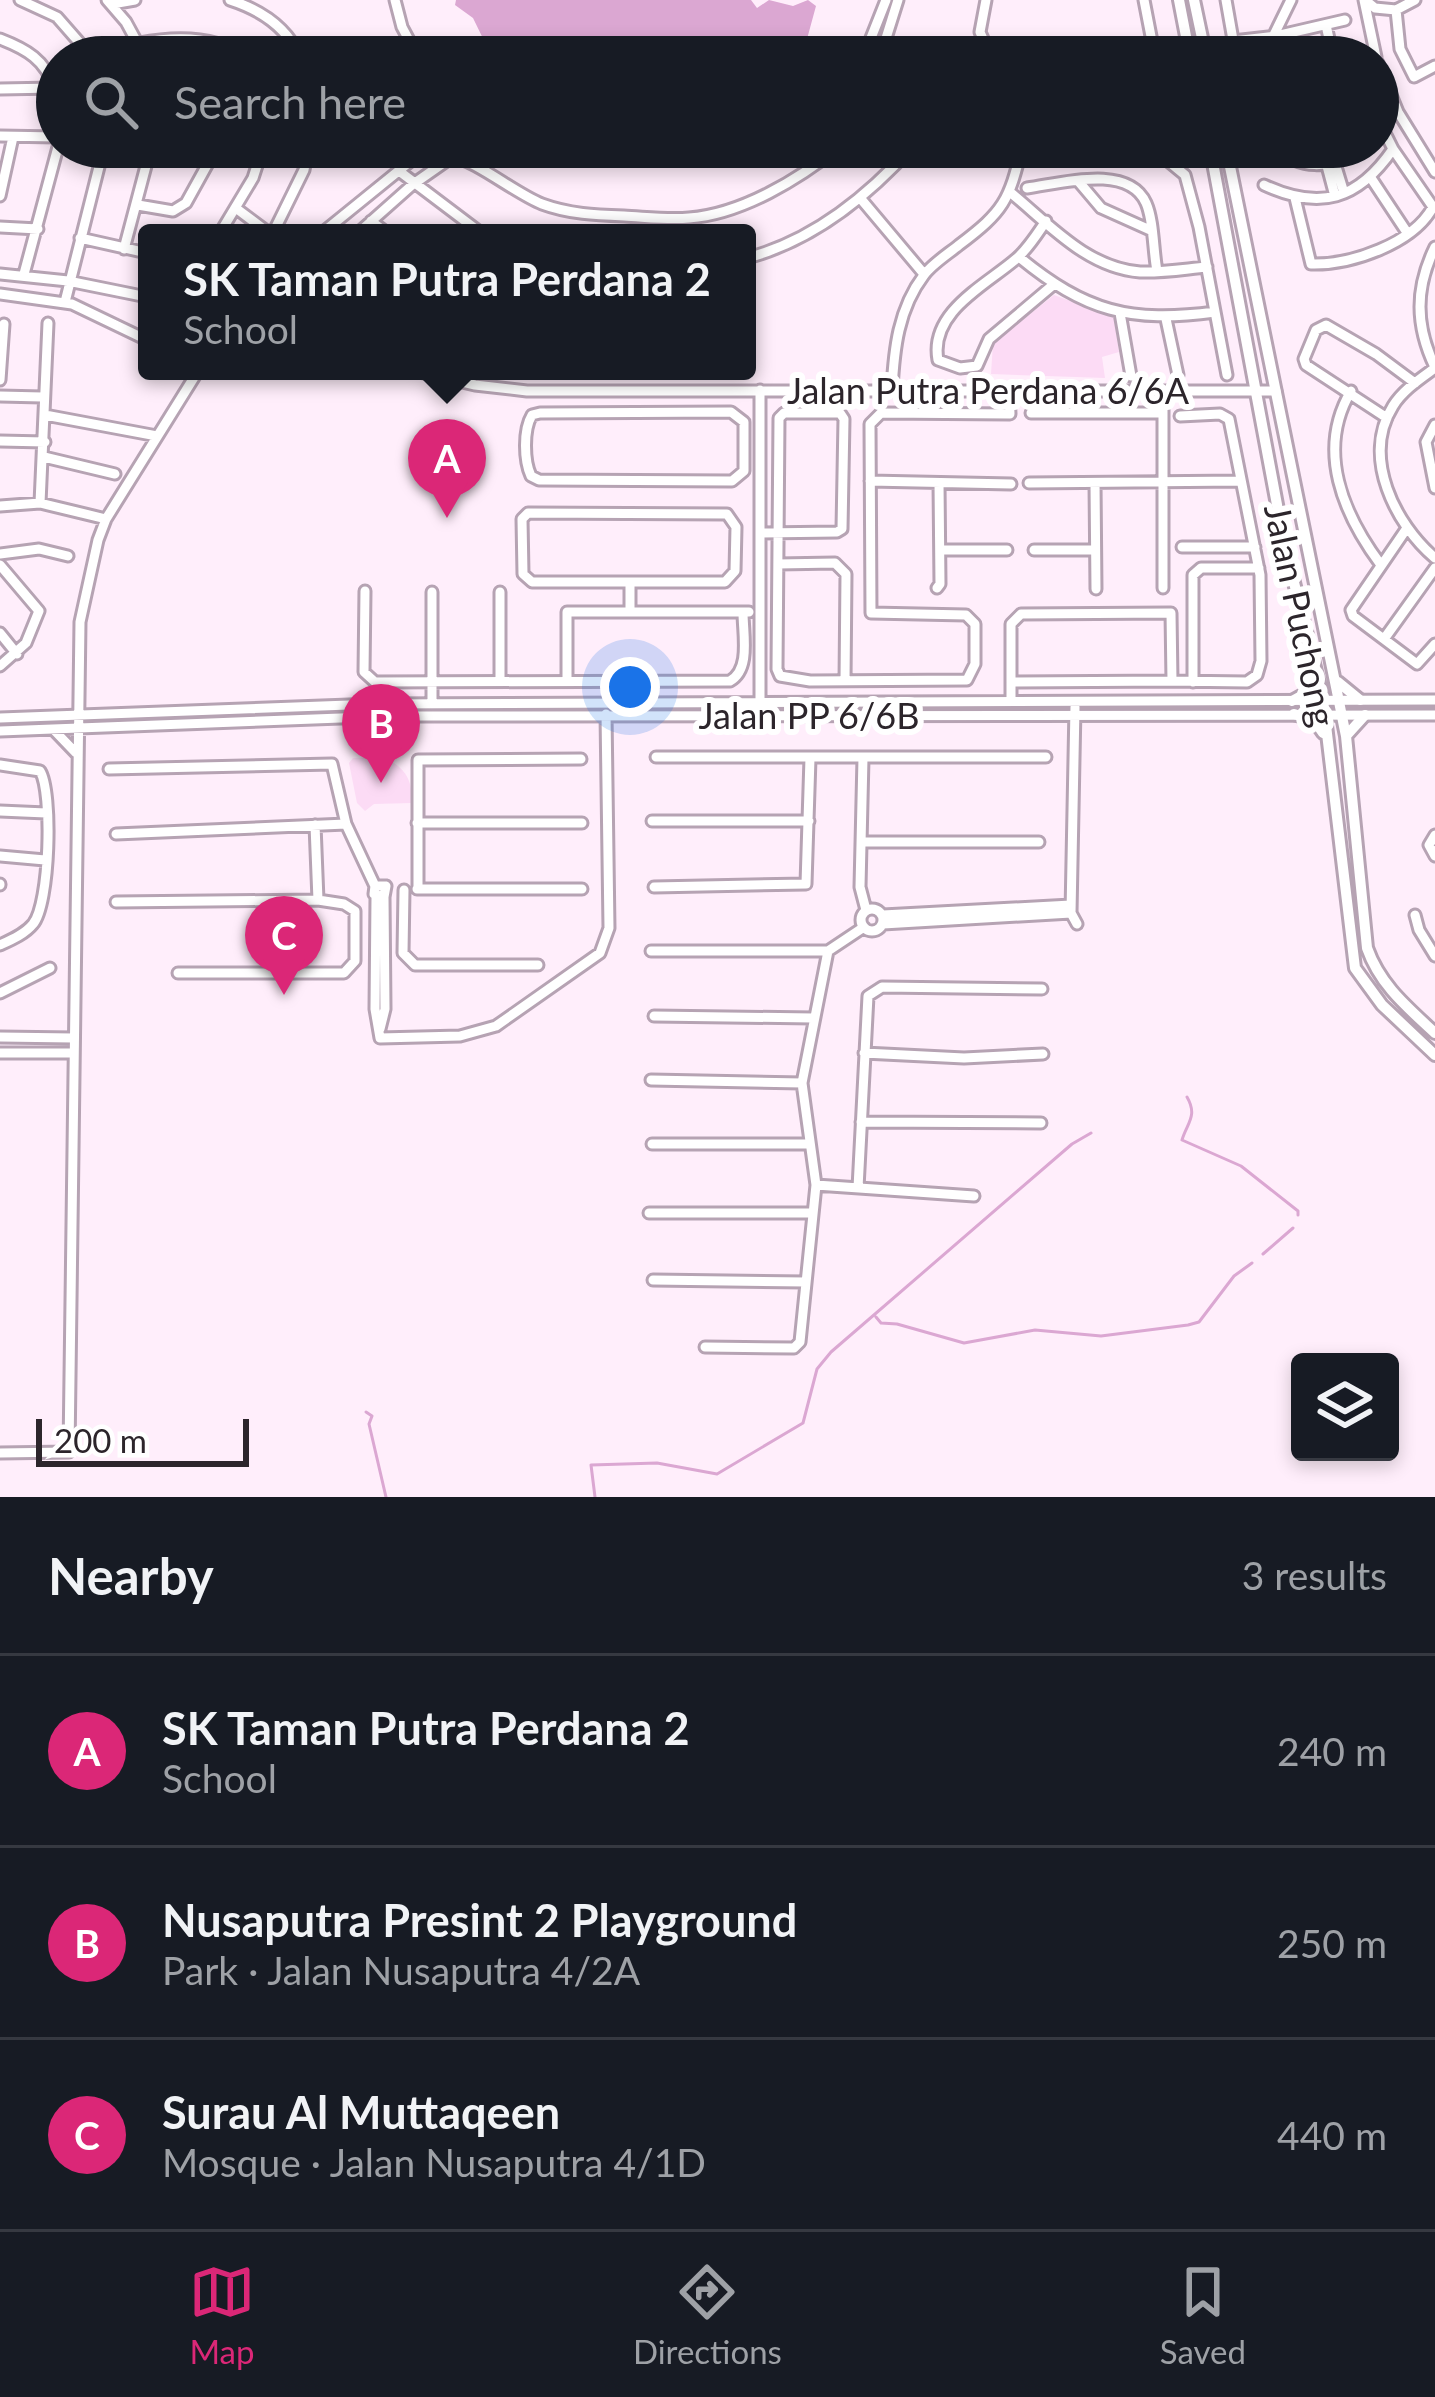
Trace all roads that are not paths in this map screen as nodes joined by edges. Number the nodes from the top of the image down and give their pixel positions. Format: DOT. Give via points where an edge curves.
graph roads {
  1 [pos="20,0"];
  2 [pos="135,0"];
  3 [pos="230,0"];
  4 [pos="394,0"];
  5 [pos="886,0"];
  6 [pos="898,0"];
  7 [pos="986,0"];
  8 [pos="1144,0"];
  9 [pos="1179,0"];
  10 [pos="1194,0"];
  11 [pos="1226,0"];
  12 [pos="1291,0"];
  13 [pos="1365,0"];
  14 [pos="1415,0"];
  15 [pos="110,2"];
  16 [pos="1396,10"];
  17 [pos="1345,20"];
  18 [pos="1326,25"];
  19 [pos="1397,31"];
  20 [pos="1371,34"];
  21 [pos="74,36"];
  22 [pos="134,36"];
  23 [pos="288,36"];
  24 [pos="407,36"];
  25 [pos="872,36"];
  26 [pos="889,36"];
  27 [pos="982,36"];
  28 [pos="1151,36"];
  29 [pos="1186,36"];
  30 [pos="1202,36"];
  31 [pos="1232,36"];
  32 [pos="1276,36"];
  33 [pos="1328,36"];
  34 [pos="1398,36"];
  35 [pos="0,39"];
  36 [pos="1399,43"];
  37 [pos="36,58"];
  38 [pos="1435,66"];
  39 [pos="0,88"];
  40 [pos="36,88"];
  41 [pos="1399,114"];
  42 [pos="0,136"];
  43 [pos="13,137"];
  44 [pos="36,137"];
  45 [pos="1399,158"];
  46 [pos="53,168"];
  47 [pos="98,168"];
  48 [pos="146,168"];
  49 [pos="205,168"];
  50 [pos="254,168"];
  51 [pos="304,168"];
  52 [pos="402,168"];
  53 [pos="433,168"];
  54 [pos="477,168"];
  55 [pos="813,168"];
  56 [pos="891,168"];
  57 [pos="1017,168"];
  58 [pos="1177,168"];
  59 [pos="1214,168"];
  60 [pos="1230,168"];
  61 [pos="1332,168"];
  62 [pos="1378,168"];
  63 [pos="398,171"];
  64 [pos="1435,172"];
  65 [pos="1370,178"];
  66 [pos="2,181"];
  67 [pos="1079,182"];
  68 [pos="412,185"];
  69 [pos="1264,185"];
  70 [pos="1027,188"];
  71 [pos="1010,193"];
  72 [pos="1340,195"];
  73 [pos="0,196"];
  74 [pos="1295,198"];
  75 [pos="860,199"];
  76 [pos="138,205"];
  77 [pos="236,209"];
  78 [pos="371,221"];
  79 [pos="1046,221"];
  80 [pos="226,224"];
  81 [pos="258,224"];
  82 [pos="276,224"];
  83 [pos="333,224"];
  84 [pos="368,224"];
  85 [pos="375,224"];
  86 [pos="466,224"];
  87 [pos="0,227"];
  88 [pos="38,229"];
  89 [pos="1150,230"];
  90 [pos="1408,234"];
  91 [pos="80,238"];
  92 [pos="1435,247"];
  93 [pos="124,249"];
  94 [pos="138,251"];
  95 [pos="756,255"];
  96 [pos="1018,257"];
  97 [pos="1208,267"];
  98 [pos="1157,271"];
  99 [pos="0,274"];
  100 [pos="24,274"];
  101 [pos="924,274"];
  102 [pos="68,281"];
  103 [pos="1053,285"];
  104 [pos="0,294"];
  105 [pos="138,295"];
  106 [pos="65,302"];
  107 [pos="1215,312"];
  108 [pos="1120,313"];
  109 [pos="1166,319"];
  110 [pos="48,322"];
  111 [pos="4,324"];
  112 [pos="138,335"];
  113 [pos="1435,367"];
  114 [pos="1227,374"];
  115 [pos="1178,375"];
  116 [pos="1131,376"];
  117 [pos="0,380"];
  118 [pos="192,380"];
  119 [pos="457,380"];
  120 [pos="1415,383"];
  121 [pos="760,390"];
  122 [pos="892,390"];
  123 [pos="631,391"];
  124 [pos="1010,391"];
  125 [pos="1162,391"];
  126 [pos="1255,391"];
  127 [pos="1276,391"];
  128 [pos="1351,391"];
  129 [pos="0,396"];
  130 [pos="42,398"];
  131 [pos="631,412"];
  132 [pos="1031,413"];
  133 [pos="1163,413"];
  134 [pos="45,416"];
  135 [pos="1180,416"];
  136 [pos="1387,418"];
  137 [pos="1435,424"];
  138 [pos="158,436"];
  139 [pos="0,441"];
  140 [pos="44,442"];
  141 [pos="44,457"];
  142 [pos="115,474"];
  143 [pos="870,481"];
  144 [pos="1240,481"];
  145 [pos="939,482"];
  146 [pos="1163,482"];
  147 [pos="1095,483"];
  148 [pos="1010,484"];
  149 [pos="1030,484"];
  150 [pos="1435,488"];
  151 [pos="40,503"];
  152 [pos="0,506"];
  153 [pos="106,519"];
  154 [pos="1407,528"];
  155 [pos="760,532"];
  156 [pos="778,533"];
  157 [pos="1255,547"];
  158 [pos="1182,548"];
  159 [pos="940,550"];
  160 [pos="1007,550"];
  161 [pos="1034,550"];
  162 [pos="1096,550"];
  163 [pos="0,554"];
  164 [pos="68,556"];
  165 [pos="1435,558"];
  166 [pos="778,564"];
  167 [pos="0,565"];
  168 [pos="1381,565"];
  169 [pos="1259,568"];
  170 [pos="1435,568"];
  171 [pos="630,582"];
  172 [pos="937,588"];
  173 [pos="1163,588"];
  174 [pos="1096,589"];
  175 [pos="365,591"];
  176 [pos="432,592"];
  177 [pos="500,592"];
  178 [pos="630,612"];
  179 [pos="743,612"];
  180 [pos="760,612"];
  181 [pos="0,633"];
  182 [pos="1384,639"];
  183 [pos="1435,644"];
  184 [pos="17,654"];
  185 [pos="1314,664"];
  186 [pos="0,666"];
  187 [pos="432,680"];
  188 [pos="1336,680"];
  189 [pos="500,681"];
  190 [pos="567,681"];
  191 [pos="845,681"];
  192 [pos="1172,681"];
  193 [pos="1011,682"];
  194 [pos="1193,682"];
  195 [pos="76,686"];
  196 [pos="1323,700"];
  197 [pos="1340,700"];
  198 [pos="1360,700"];
  199 [pos="1435,700"];
  200 [pos="1011,701"];
  201 [pos="760,703"];
  202 [pos="432,704"];
  203 [pos="1293,707"];
  204 [pos="1074,708"];
  205 [pos="606,709"];
  206 [pos="76,714"];
  207 [pos="101,714"];
  208 [pos="1325,715"];
  209 [pos="1342,715"];
  210 [pos="1365,715"];
  211 [pos="1435,715"];
  212 [pos="52,716"];
  213 [pos="0,718"];
  214 [pos="103,727"];
  215 [pos="76,728"];
  216 [pos="52,729"];
  217 [pos="0,730"];
  218 [pos="1346,736"];
  219 [pos="1329,747"];
  220 [pos="76,753"];
  221 [pos="656,757"];
  222 [pos="1046,757"];
  223 [pos="810,758"];
  224 [pos="862,758"];
  225 [pos="581,759"];
  226 [pos="0,765"];
  227 [pos="109,769"];
  228 [pos="0,811"];
  229 [pos="46,813"];
  230 [pos="652,821"];
  231 [pos="809,821"];
  232 [pos="417,823"];
  233 [pos="582,823"];
  234 [pos="346,824"];
  235 [pos="314,825"];
  236 [pos="116,834"];
  237 [pos="1432,840"];
  238 [pos="862,842"];
  239 [pos="1039,842"];
  240 [pos="0,856"];
  241 [pos="1435,856"];
  242 [pos="46,860"];
  243 [pos="654,887"];
  244 [pos="418,889"];
  245 [pos="582,889"];
  246 [pos="404,890"];
  247 [pos="381,893"];
  248 [pos="318,900"];
  249 [pos="116,902"];
  250 [pos="1071,909"];
  251 [pos="866,910"];
  252 [pos="1415,915"];
  253 [pos="883,920"];
  254 [pos="1077,924"];
  255 [pos="864,927"];
  256 [pos="0,945"];
  257 [pos="651,951"];
  258 [pos="828,951"];
  259 [pos="1435,956"];
  260 [pos="538,964"];
  261 [pos="50,968"];
  262 [pos="178,973"];
  263 [pos="1042,989"];
  264 [pos="0,993"];
  265 [pos="73,1016"];
  266 [pos="654,1016"];
  267 [pos="812,1018"];
  268 [pos="1435,1033"];
  269 [pos="0,1036"];
  270 [pos="47,1037"];
  271 [pos="73,1038"];
  272 [pos="0,1053"];
  273 [pos="51,1053"];
  274 [pos="74,1053"];
  275 [pos="864,1054"];
  276 [pos="1043,1054"];
  277 [pos="1435,1055"];
  278 [pos="74,1077"];
  279 [pos="651,1080"];
  280 [pos="802,1083"];
  281 [pos="861,1122"];
  282 [pos="1042,1123"];
  283 [pos="652,1144"];
  284 [pos="807,1144"];
  285 [pos="816,1185"];
  286 [pos="858,1188"];
  287 [pos="974,1196"];
  288 [pos="649,1213"];
  289 [pos="812,1213"];
  290 [pos="653,1280"];
  291 [pos="806,1282"];
  292 [pos="705,1347"];
  293 [pos="0,1453"];
  1 -- 21 [label="street" via="56,16"];
  2 -- 15 [label="street"];
  3 -- 23 [label="street"];
  4 -- 24 [label="street"];
  5 -- 25 [label="street"];
  6 -- 26 [label="street"];
  7 -- 27 [label="street"];
  8 -- 28 [label="street"];
  9 -- 29 [label="main road"];
  10 -- 30 [label="main road"];
  11 -- 31 [label="street"];
  12 -- 32 [label="street"];
  13 -- 16 [label="street"];
  13 -- 20 [label="street"];
  14 -- 16 [label="street"];
  15 -- 22 [label="street"];
  16 -- 19 [label="street"];
  17 -- 18 [label="street"];
  18 -- 32 [label="street"];
  18 -- 33 [label="street"];
  19 -- 20 [label="street"];
  19 -- 34 [label="street"];
  35 -- 37 [label="street"];
  36 -- 38 [label="street" via="1414,77"];
  39 -- 40 [label="street"];
  41 -- 64 [label="street"];
  42 -- 43 [label="street"];
  43 -- 44 [label="street"];
  43 -- 66 [label="street"];
  45 -- 90 [label="street" via="1433,207"];
  46 -- 88 [label="street"];
  47 -- 91 [label="street"];
  48 -- 76 [label="street"];
  49 -- 76 [label="street" via="173,211"];
  50 -- 77 [label="street"];
  51 -- 82 [label="street"];
  52 -- 63 [label="street"];
  53 -- 68 [label="street"];
  54 -- 55 [label="street" via="542,204 581,214 692,218 747,202"];
  56 -- 75 [label="street"];
  57 -- 71 [label="street"];
  58 -- 97 [label="street" via="1186,175"];
  59 -- 126 [label="main road, Jalan Puchong"];
  60 -- 127 [label="main road, Jalan Puchong"];
  61 -- 72 [label="street"];
  62 -- 65 [label="street"];
  63 -- 68 [label="street"];
  63 -- 83 [label="street"];
  65 -- 72 [label="street"];
  65 -- 90 [label="street"];
  66 -- 73 [label="street"];
  67 -- 70 [label="street"];
  67 -- 89 [label="street" via="1102,208"];
  67 -- 89 [label="street" via="1108,179 1135,189"];
  68 -- 78 [label="street"];
  68 -- 86 [label="street"];
  69 -- 74 [label="street"];
  71 -- 79 [label="street"];
  71 -- 101 [label="street" via="984,226"];
  72 -- 74 [label="street"];
  74 -- 90 [label="street" via="1311,264 1353,258"];
  75 -- 95 [label="street"];
  75 -- 101 [label="street"];
  76 -- 93 [label="street"];
  77 -- 80 [label="street"];
  77 -- 81 [label="street"];
  78 -- 84 [label="street"];
  78 -- 85 [label="street"];
  79 -- 96 [label="street"];
  79 -- 98 [label="street" via="1110,266"];
  87 -- 88 [label="street"];
  88 -- 100 [label="street"];
  89 -- 98 [label="street"];
  91 -- 93 [label="street"];
  91 -- 102 [label="street"];
  92 -- 113 [label="street" via="1418,308"];
  93 -- 94 [label="street"];
  96 -- 103 [label="street"];
  96 -- 103 [label="street" via="962,300 945,326 935,354 947,366 977,366 989,339"];
  97 -- 98 [label="street"];
  97 -- 107 [label="street"];
  99 -- 100 [label="street"];
  100 -- 102 [label="street"];
  101 -- 122 [label="street" via="894,344"];
  102 -- 105 [label="street"];
  102 -- 106 [label="street"];
  103 -- 108 [label="street"];
  104 -- 106 [label="street"];
  106 -- 112 [label="street"];
  107 -- 109 [label="street"];
  107 -- 114 [label="street"];
  108 -- 109 [label="street"];
  108 -- 116 [label="street"];
  109 -- 115 [label="street"];
  110 -- 130 [label="street"];
  111 -- 117 [label="street"];
  113 -- 120 [label="street"];
  118 -- 138 [label="street"];
  119 -- 123 [label="street, Jalan Putra Perdana 6/6A" via="499,389"];
  120 -- 128 [label="street" via="1326,326 1316,330 1306,365"];
  120 -- 136 [label="street"];
  121 -- 122 [label="street, Jalan Putra Perdana 6/6A"];
  121 -- 123 [label="street, Jalan Putra Perdana 6/6A"];
  121 -- 155 [label="street"];
  122 -- 124 [label="street, Jalan Putra Perdana 6/6A"];
  123 -- 131 [label="street"];
  124 -- 125 [label="street, Jalan Putra Perdana 6/6A"];
  124 -- 143 [label="street" via="1010,414 881,413 870,424"];
  125 -- 126 [label="street, Jalan Putra Perdana 6/6A"];
  125 -- 133 [label="street"];
  126 -- 127 [label="street, Jalan Putra Perdana 6/6A"];
  126 -- 185 [label="main road, Jalan Puchong"];
  127 -- 188 [label="main road, Jalan Puchong"];
  128 -- 136 [label="street"];
  128 -- 168 [label="street" via="1334,430 1339,486"];
  129 -- 130 [label="street"];
  130 -- 134 [label="street"];
  131 -- 131 [label="street" via="532,415 531,476 732,481 744,471 744,422 731,412"];
  132 -- 133 [label="street"];
  133 -- 146 [label="street"];
  134 -- 138 [label="street"];
  134 -- 140 [label="street"];
  135 -- 144 [label="street" via="1229,419"];
  136 -- 154 [label="street" via="1384,475"];
  137 -- 150 [label="street" via="1426,442"];
  138 -- 153 [label="street"];
  139 -- 140 [label="street"];
  140 -- 141 [label="street"];
  141 -- 142 [label="street"];
  141 -- 151 [label="street"];
  143 -- 145 [label="street"];
  143 -- 191 [label="street" via="871,613 966,614 974,624 972,674 960,682"];
  144 -- 146 [label="street"];
  144 -- 157 [label="street"];
  145 -- 148 [label="street"];
  145 -- 159 [label="street"];
  146 -- 147 [label="street"];
  146 -- 173 [label="street"];
  147 -- 149 [label="street"];
  147 -- 162 [label="street"];
  151 -- 152 [label="street"];
  151 -- 153 [label="street"];
  153 -- 195 [label="street" via="80,622"];
  154 -- 165 [label="street"];
  154 -- 168 [label="street"];
  155 -- 156 [label="street"];
  155 -- 180 [label="street"];
  156 -- 156 [label="street" via="837,532 845,524 840,413 781,415"];
  156 -- 166 [label="street"];
  157 -- 158 [label="street"];
  157 -- 169 [label="street"];
  159 -- 160 [label="street"];
  159 -- 172 [label="street"];
  161 -- 162 [label="street"];
  162 -- 174 [label="street"];
  163 -- 164 [label="street" via="39,549"];
  166 -- 191 [label="street" via="780,676"];
  166 -- 191 [label="street" via="842,566"];
  167 -- 184 [label="street" via="39,611"];
  168 -- 182 [label="street" via="1353,616"];
  169 -- 194 [label="street" via="1257,675"];
  169 -- 194 [label="street" via="1201,568 1193,575"];
  170 -- 182 [label="street"];
  171 -- 171 [label="street" via="725,582 732,578 736,527 727,514 522,519 527,579"];
  171 -- 178 [label="street"];
  175 -- 187 [label="street" via="368,678"];
  176 -- 187 [label="street"];
  177 -- 189 [label="street"];
  178 -- 179 [label="street"];
  178 -- 190 [label="street" via="567,612"];
  179 -- 180 [label="street"];
  179 -- 190 [label="street" via="738,678"];
  180 -- 201 [label="street"];
  181 -- 184 [label="street"];
  182 -- 183 [label="street" via="1420,664"];
  184 -- 186 [label="street"];
  185 -- 196 [label="main road, Jalan Puchong"];
  185 -- 203 [label="main road" via="1310,691"];
  187 -- 189 [label="street"];
  187 -- 202 [label="street"];
  188 -- 197 [label="main road, Jalan Puchong"];
  188 -- 198 [label="main road"];
  189 -- 190 [label="street"];
  192 -- 193 [label="street"];
  192 -- 193 [label="street" via="1171,613 1021,614 1011,624"];
  192 -- 194 [label="street"];
  193 -- 200 [label="street"];
  195 -- 206 [label="street"];
  195 -- 207 [label="street"];
  195 -- 212 [label="street"];
  196 -- 197 [label="street, Jalan PP 6/6B"];
  196 -- 203 [label="street, Jalan PP 6/6B"];
  196 -- 208 [label="main road, Jalan Puchong"];
  197 -- 198 [label="street, Jalan PP 6/6B"];
  197 -- 209 [label="main road, Jalan Puchong"];
  198 -- 199 [label="street, Jalan PP 6/6B"];
  200 -- 201 [label="street, Jalan PP 6/6B"];
  200 -- 204 [label="street, Jalan PP 6/6B"];
  201 -- 205 [label="street, Jalan PP 6/6B"];
  202 -- 205 [label="street, Jalan PP 6/6B"];
  202 -- 207 [label="street, Jalan PP 6/6B"];
  203 -- 204 [label="street, Jalan PP 6/6B"];
  203 -- 208 [label="street, Jalan PP 6/6B"];
  203 -- 219 [label="main road" via="1320,726"];
  204 -- 205 [label="street, Jalan PP 6/6B"];
  204 -- 250 [label="street"];
  205 -- 214 [label="street, Jalan PP 6/6B"];
  205 -- 247 [label="street" via="609,928 600,953 478,1033 380,1033"];
  206 -- 207 [label="street, Jalan PP 6/6B"];
  206 -- 212 [label="street, Jalan PP 6/6B"];
  206 -- 215 [label="street"];
  208 -- 209 [label="street, Jalan PP 6/6B"];
  208 -- 219 [label="main road, Jalan Puchong"];
  209 -- 210 [label="street, Jalan PP 6/6B"];
  209 -- 218 [label="main road, Jalan Puchong"];
  210 -- 211 [label="street, Jalan PP 6/6B"];
  210 -- 218 [label="main road"];
  212 -- 213 [label="street, Jalan PP 6/6B"];
  214 -- 215 [label="street, Jalan PP 6/6B"];
  214 -- 220 [label="street"];
  215 -- 216 [label="street, Jalan PP 6/6B"];
  215 -- 220 [label="street"];
  216 -- 217 [label="street, Jalan PP 6/6B"];
  216 -- 220 [label="street"];
  218 -- 268 [label="main road, Jalan Puchong" via="1367,948 1394,994"];
  219 -- 277 [label="main road, Jalan Puchong" via="1355,968"];
  220 -- 265 [label="street"];
  221 -- 223 [label="street"];
  222 -- 224 [label="street"];
  223 -- 224 [label="street"];
  223 -- 231 [label="street"];
  224 -- 238 [label="street"];
  225 -- 232 [label="street" via="418,760"];
  226 -- 229 [label="street" via="45,776"];
  227 -- 234 [label="street" via="332,764"];
  228 -- 229 [label="street"];
  229 -- 242 [label="street"];
  230 -- 231 [label="street"];
  231 -- 243 [label="street" via="806,884"];
  232 -- 233 [label="street"];
  232 -- 244 [label="street"];
  234 -- 235 [label="street"];
  234 -- 247 [label="street"];
  235 -- 236 [label="street"];
  235 -- 248 [label="street"];
  237 -- 241 [label="street"];
  238 -- 239 [label="street"];
  238 -- 251 [label="street"];
  240 -- 242 [label="street"];
  242 -- 256 [label="street" via="44,903 33,925"];
  244 -- 245 [label="street"];
  244 -- 246 [label="street"];
  246 -- 247 [label="street"];
  246 -- 260 [label="street" via="407,961"];
  248 -- 249 [label="street"];
  248 -- 262 [label="street" via="355,911 349,971"];
  250 -- 253 [label="street"];
  250 -- 254 [label="street"];
  251 -- 253 [label="street"];
  251 -- 255 [label="street"];
  252 -- 259 [label="street"];
  253 -- 255 [label="street" via="874,931"];
  255 -- 258 [label="street"];
  257 -- 258 [label="street"];
  258 -- 267 [label="street"];
  261 -- 264 [label="street"];
  263 -- 275 [label="street" via="877,988 868,996"];
  265 -- 270 [label="street"];
  265 -- 271 [label="street"];
  266 -- 267 [label="street"];
  267 -- 280 [label="street"];
  269 -- 270 [label="street"];
  270 -- 271 [label="street"];
  271 -- 274 [label="street"];
  272 -- 273 [label="street"];
  273 -- 274 [label="street"];
  273 -- 278 [label="street"];
  274 -- 278 [label="street"];
  275 -- 276 [label="street"];
  275 -- 281 [label="street"];
  278 -- 293 [label="street" via="69,1452"];
  279 -- 280 [label="street"];
  280 -- 284 [label="street"];
  281 -- 282 [label="street"];
  281 -- 286 [label="street"];
  283 -- 284 [label="street"];
  284 -- 285 [label="street"];
  285 -- 286 [label="street"];
  285 -- 289 [label="street"];
  286 -- 287 [label="street"];
  288 -- 289 [label="street"];
  289 -- 291 [label="street"];
  290 -- 291 [label="street"];
  291 -- 292 [label="street" via="794,1348"];
}
